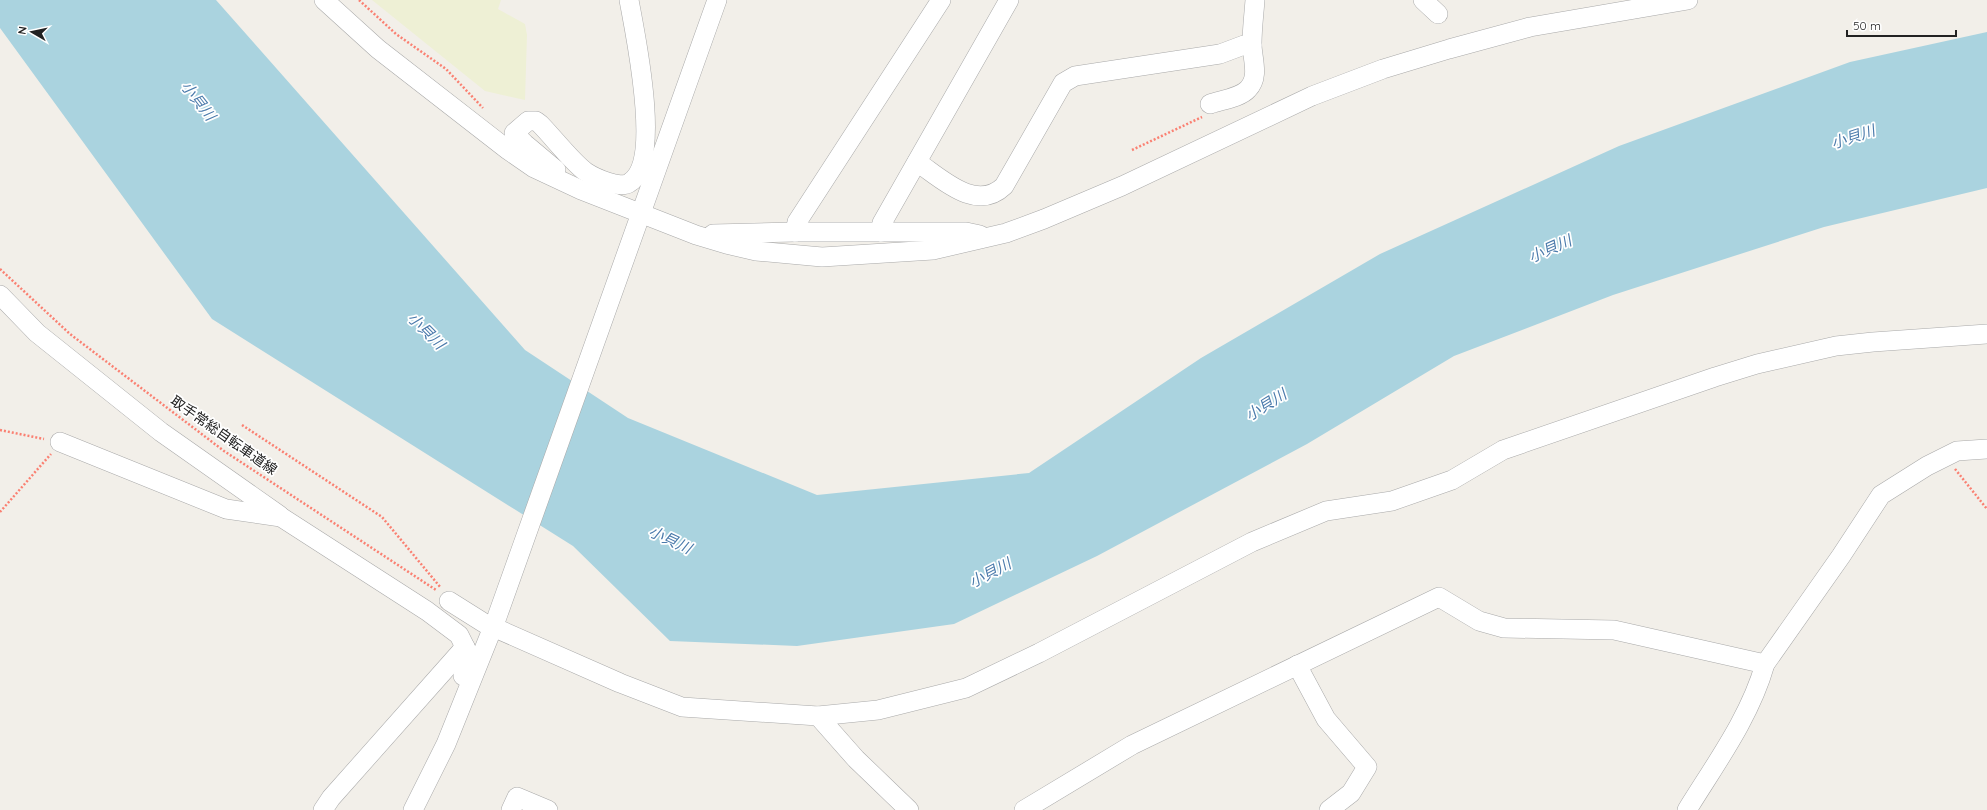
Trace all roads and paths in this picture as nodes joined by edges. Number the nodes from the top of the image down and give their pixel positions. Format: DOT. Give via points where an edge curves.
graph roads {
  1 [pos="324,0"];
  2 [pos="358,0"];
  3 [pos="629,0"];
  4 [pos="717,0"];
  5 [pos="941,0"];
  6 [pos="1009,0"];
  7 [pos="1255,0"];
  8 [pos="1423,0"];
  9 [pos="1688,0"];
  10 [pos="1438,14"];
  11 [pos="1252,45"];
  12 [pos="1210,104"];
  13 [pos="487,112"];
  14 [pos="1132,150"];
  15 [pos="917,162"];
  16 [pos="581,190"];
  17 [pos="638,220"];
  18 [pos="796,227"];
  19 [pos="882,227"];
  20 [pos="696,235"];
  21 [pos="992,237"];
  22 [pos="0,269"];
  23 [pos="0,295"];
  24 [pos="1987,334"];
  25 [pos="242,425"];
  26 [pos="0,430"];
  27 [pos="60,442"];
  28 [pos="1987,449"];
  29 [pos="1945,456"];
  30 [pos="1987,509"];
  31 [pos="0,512"];
  32 [pos="281,517"];
  33 [pos="449,601"];
  34 [pos="495,622"];
  35 [pos="465,647"];
  36 [pos="1765,664"];
  37 [pos="1298,665"];
  38 [pos="818,716"];
  39 [pos="446,744"];
  40 [pos="323,810"];
  41 [pos="413,810"];
  42 [pos="511,810"];
  43 [pos="548,810"];
  44 [pos="909,810"];
  45 [pos="1024,810"];
  46 [pos="1329,810"];
  47 [pos="1687,810"];
  1 -- 16 [label="street" via="378,49 508,150 534,168"];
  2 -- 13 [label="path" via="396,34 446,69"];
  3 -- 16 [label="street" via="644,90 646,122 644,153 634,180 626,185 611,183 585,172 536,121 528,121 514,133"];
  4 -- 17 [label="street"];
  5 -- 18 [label="street"];
  6 -- 15 [label="street"];
  7 -- 11 [label="street"];
  8 -- 10 [label="street"];
  9 -- 21 [label="street" via="1530,27 1384,69 1312,96 1122,186 1044,219"];
  11 -- 12 [label="street" via="1255,64 1249,88"];
  11 -- 15 [label="street" via="1244,45 1220,54 1069,79 1063,83 1004,186 989,196 968,195"];
  12 -- 14 [label="path" via="1210,113"];
  15 -- 19 [label="street"];
  16 -- 17 [label="street"];
  17 -- 20 [label="street"];
  17 -- 34 [label="street"];
  18 -- 19 [label="street"];
  18 -- 20 [label="street"];
  19 -- 21 [label="street" via="966,232"];
  20 -- 21 [label="street" via="756,251 822,257 933,250"];
  22 -- 33 [label="path, 取手常総自転車道線" via="70,334 224,450 431,586"];
  23 -- 32 [label="street" via="36,333 161,432"];
  24 -- 38 [label="street" via="1836,346 1715,376 1503,450 1452,480 1392,501 1326,511 1252,542 1039,653 966,688 878,710"];
  25 -- 33 [label="path" via="382,518 436,580"];
  26 -- 27 [label="path"];
  27 -- 31 [label="path"];
  27 -- 32 [label="street" via="226,509"];
  28 -- 29 [label="street" via="1957,450"];
  29 -- 30 [label="path"];
  29 -- 36 [label="street" via="1881,495"];
  32 -- 35 [label="street" via="427,611 459,636"];
  33 -- 34 [label="street"];
  34 -- 38 [label="street" via="620,683 682,707"];
  34 -- 39 [label="street"];
  35 -- 39 [label="street" via="469,655 468,665 441,732 441,738"];
  35 -- 40 [label="street"];
  36 -- 37 [label="street" via="1614,630 1504,628 1479,621 1439,597"];
  36 -- 47 [label="street" via="1744,717"];
  37 -- 45 [label="street" via="1132,745"];
  37 -- 46 [label="street" via="1326,719 1367,768 1351,793"];
  38 -- 44 [label="street" via="856,759"];
  39 -- 41 [label="street"];
  42 -- 43 [label="street" via="517,797"];
}
